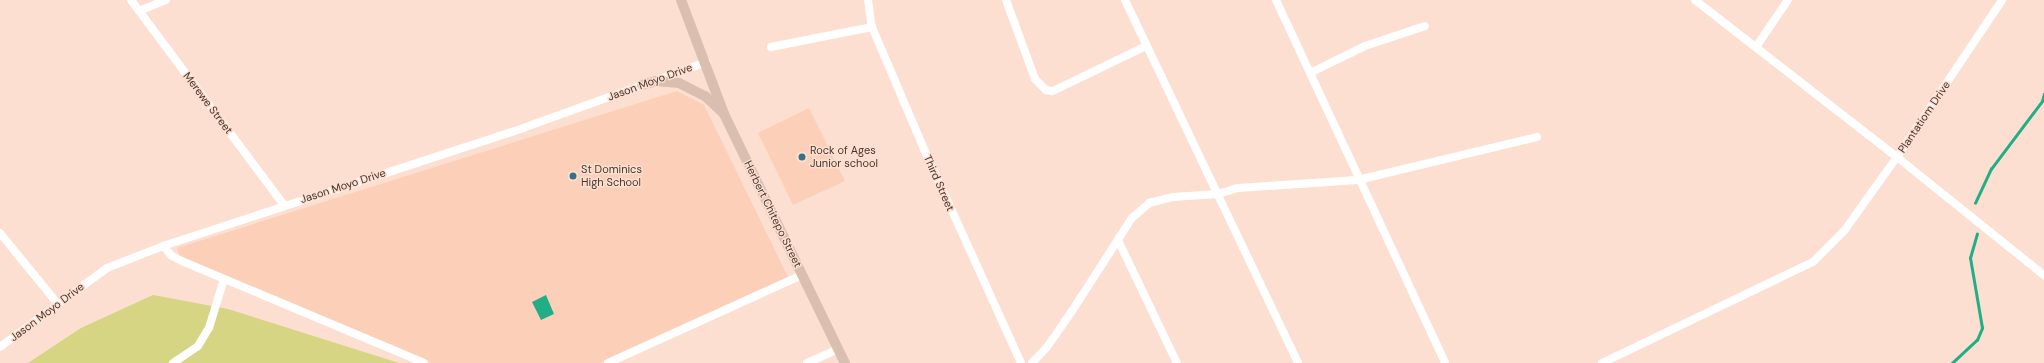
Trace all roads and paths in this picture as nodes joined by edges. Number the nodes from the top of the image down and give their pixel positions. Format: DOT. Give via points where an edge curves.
graph roads {
  1 [pos="131,0"];
  2 [pos="166,0"];
  3 [pos="681,0"];
  4 [pos="868,0"];
  5 [pos="1006,0"];
  6 [pos="1125,0"];
  7 [pos="1276,0"];
  8 [pos="1695,0"];
  9 [pos="1788,0"];
  10 [pos="2002,0"];
  11 [pos="139,11"];
  12 [pos="1425,26"];
  13 [pos="872,27"];
  14 [pos="1146,46"];
  15 [pos="771,47"];
  16 [pos="1756,47"];
  17 [pos="706,62"];
  18 [pos="1310,73"];
  19 [pos="642,85"];
  20 [pos="724,114"];
  21 [pos="1537,137"];
  22 [pos="1897,157"];
  23 [pos="1358,180"];
  24 [pos="1218,194"];
  25 [pos="284,205"];
  26 [pos="0,233"];
  27 [pos="1118,240"];
  28 [pos="163,246"];
  29 [pos="802,275"];
  30 [pos="2044,275"];
  31 [pos="224,279"];
  32 [pos="57,304"];
  33 [pos="0,347"];
  34 [pos="838,349"];
  35 [pos="173,363"];
  36 [pos="424,363"];
  37 [pos="608,363"];
  38 [pos="807,363"];
  39 [pos="845,363"];
  40 [pos="1021,363"];
  41 [pos="1032,363"];
  42 [pos="1177,363"];
  43 [pos="1298,363"];
  44 [pos="1445,363"];
  45 [pos="1602,363"];
  1 -- 11 [label="street, Merewe Street"];
  2 -- 11 [label="street"];
  3 -- 17 [label="main road, Herbert Chitepo Street"];
  4 -- 13 [label="street, Third Street"];
  5 -- 14 [label="street" via="1035,79 1046,90 1053,91"];
  6 -- 14 [label="street"];
  7 -- 18 [label="street"];
  8 -- 16 [label="street"];
  9 -- 16 [label="street"];
  10 -- 22 [label="street, Plantatiom Drive"];
  11 -- 25 [label="street, Merewe Street"];
  12 -- 18 [label="street" via="1365,46"];
  13 -- 15 [label="street"];
  13 -- 40 [label="street, Third Street"];
  14 -- 24 [label="street"];
  16 -- 22 [label="street"];
  17 -- 19 [label="street, Jason Moyo Drive"];
  17 -- 20 [label="main road, Herbert Chitepo Street"];
  18 -- 23 [label="street"];
  19 -- 20 [label="main road" via="656,81 679,83 705,96"];
  19 -- 25 [label="street, Jason Moyo Drive" via="515,130"];
  20 -- 29 [label="main road, Herbert Chitepo Street"];
  21 -- 23 [label="street"];
  22 -- 30 [label="street, Plantatiom Drive"];
  22 -- 45 [label="street" via="1844,231 1813,262"];
  23 -- 24 [label="street" via="1238,188"];
  23 -- 44 [label="street"];
  24 -- 27 [label="street" via="1173,197 1149,203 1132,218"];
  24 -- 43 [label="street"];
  25 -- 28 [label="street, Jason Moyo Drive"];
  26 -- 32 [label="street"];
  27 -- 41 [label="street" via="1047,347"];
  27 -- 42 [label="street"];
  28 -- 31 [label="street" via="172,256"];
  28 -- 32 [label="street, Jason Moyo Drive" via="107,268"];
  29 -- 34 [label="main road, Herbert Chitepo Street"];
  29 -- 37 [label="street"];
  31 -- 35 [label="street" via="209,328 198,346"];
  31 -- 36 [label="street"];
  32 -- 33 [label="street, Jason Moyo Drive"];
  34 -- 38 [label="street"];
  34 -- 39 [label="main road, Herbert Chitepo Street"];
}
